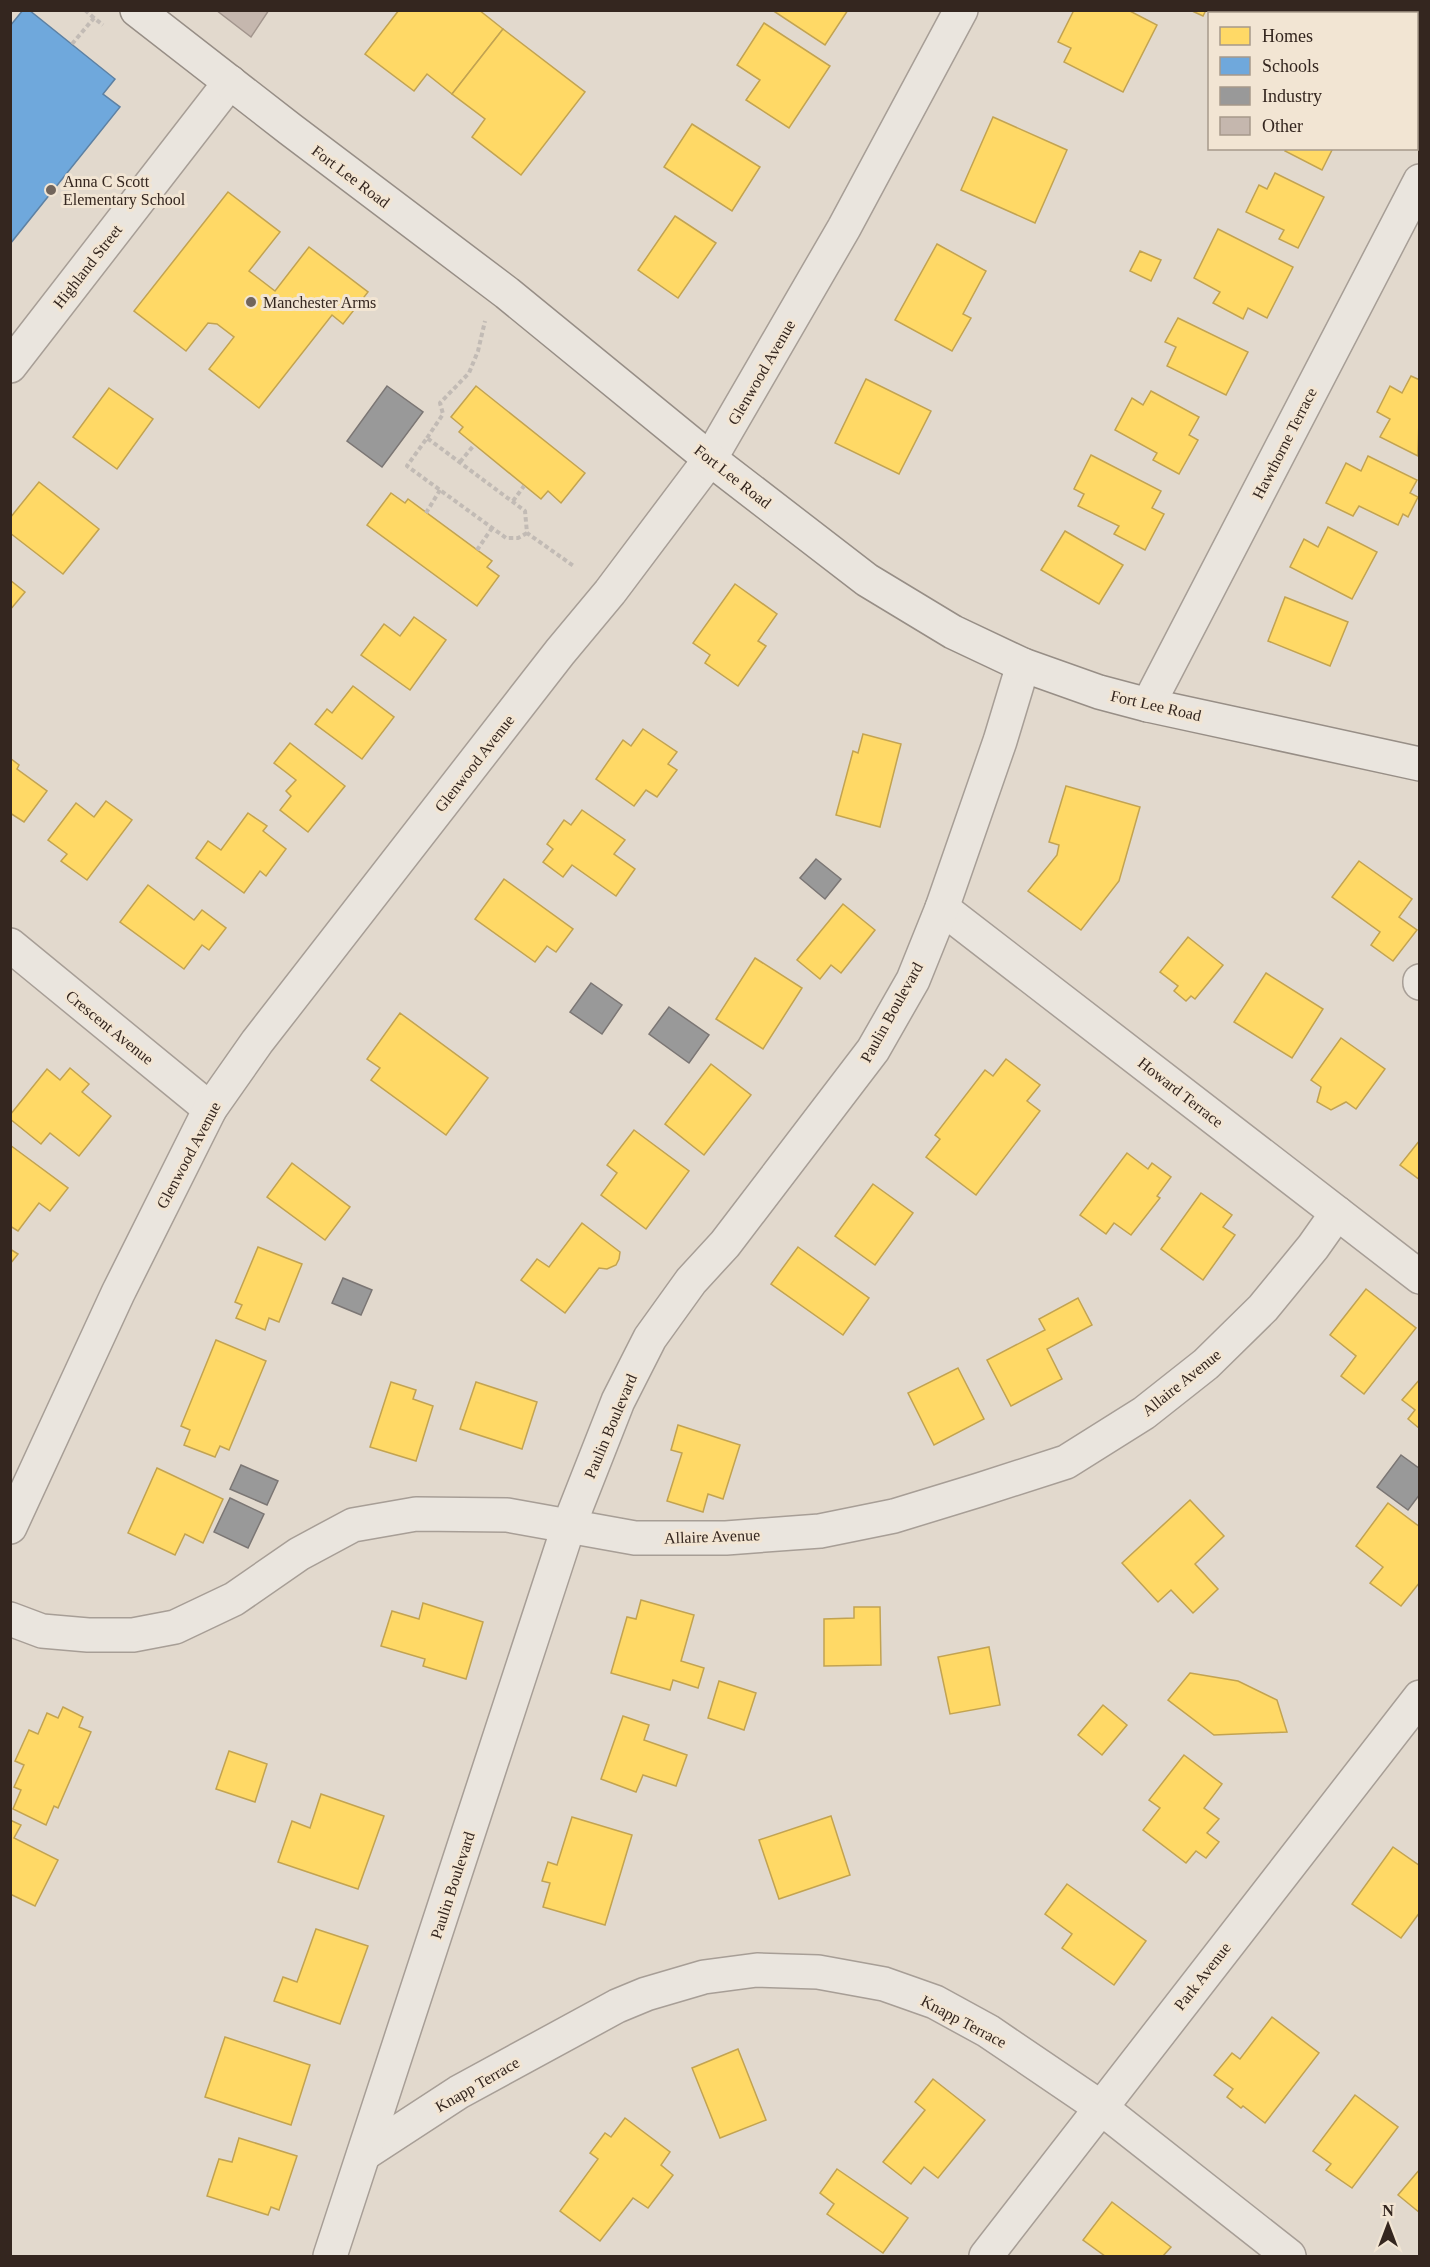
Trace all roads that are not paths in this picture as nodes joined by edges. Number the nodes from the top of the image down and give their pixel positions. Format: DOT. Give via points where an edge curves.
graph roads {
  1 [pos="137,10"];
  2 [pos="961,10"];
  3 [pos="230,82"];
  4 [pos="1419,181"];
  5 [pos="10,366"];
  6 [pos="710,459"];
  7 [pos="1023,665"];
  8 [pos="1148,705"];
  9 [pos="1419,764"];
  10 [pos="942,908"];
  11 [pos="10,945"];
  12 [pos="210,1109"];
  13 [pos="1337,1213"];
  14 [pos="1419,1277"];
  15 [pos="10,1527"];
  16 [pos="568,1527"];
  17 [pos="10,1619"];
  18 [pos="1419,1697"];
  19 [pos="1100,2107"];
  20 [pos="364,2154"];
  21 [pos="330,2256"];
  22 [pos="986,2256"];
  23 [pos="1289,2256"];
  1 -- 3 [label="street, Fort Lee Road"];
  2 -- 6 [label="street, Glenwood Avenue" via="844,228"];
  3 -- 5 [label="street, Highland Street"];
  3 -- 6 [label="street, Fort Lee Road" via="507,293"];
  4 -- 8 [label="street, Hawthorne Terrace"];
  6 -- 7 [label="street, Fort Lee Road" via="867,580 953,632"];
  6 -- 12 [label="street, Glenwood Avenue" via="257,1042"];
  7 -- 8 [label="street, Fort Lee Road"];
  7 -- 10 [label="street, Paulin Boulevard"];
  8 -- 9 [label="street, Fort Lee Road"];
  10 -- 13 [label="street, Howard Terrace"];
  10 -- 16 [label="street, Paulin Boulevard" via="913,980 873,1050 650,1338 618,1401"];
  11 -- 12 [label="street, Crescent Avenue"];
  12 -- 15 [label="street, Glenwood Avenue" via="118,1293"];
  13 -- 14 [label="street, Howard Terrace"];
  13 -- 16 [label="street, Allaire Avenue" via="1263,1308 1206,1364 1144,1413 1066,1462 894,1516 820,1531 726,1538 635,1538"];
  16 -- 17 [label="street, Allaire Avenue" via="507,1515 416,1514 353,1525 299,1554 234,1599 175,1627 133,1635 88,1635 42,1630"];
  16 -- 20 [label="street, Paulin Boulevard"];
  18 -- 19 [label="street, Park Avenue"];
  19 -- 20 [label="street, Knapp Terrace" via="988,2031 935,2002 884,1984 829,1974 757,1970 704,1977 617,2006 459,2092"];
  19 -- 22 [label="street, Park Avenue"];
  19 -- 23 [label="street, Knapp Terrace"];
  20 -- 21 [label="street, Paulin Boulevard"];
}
